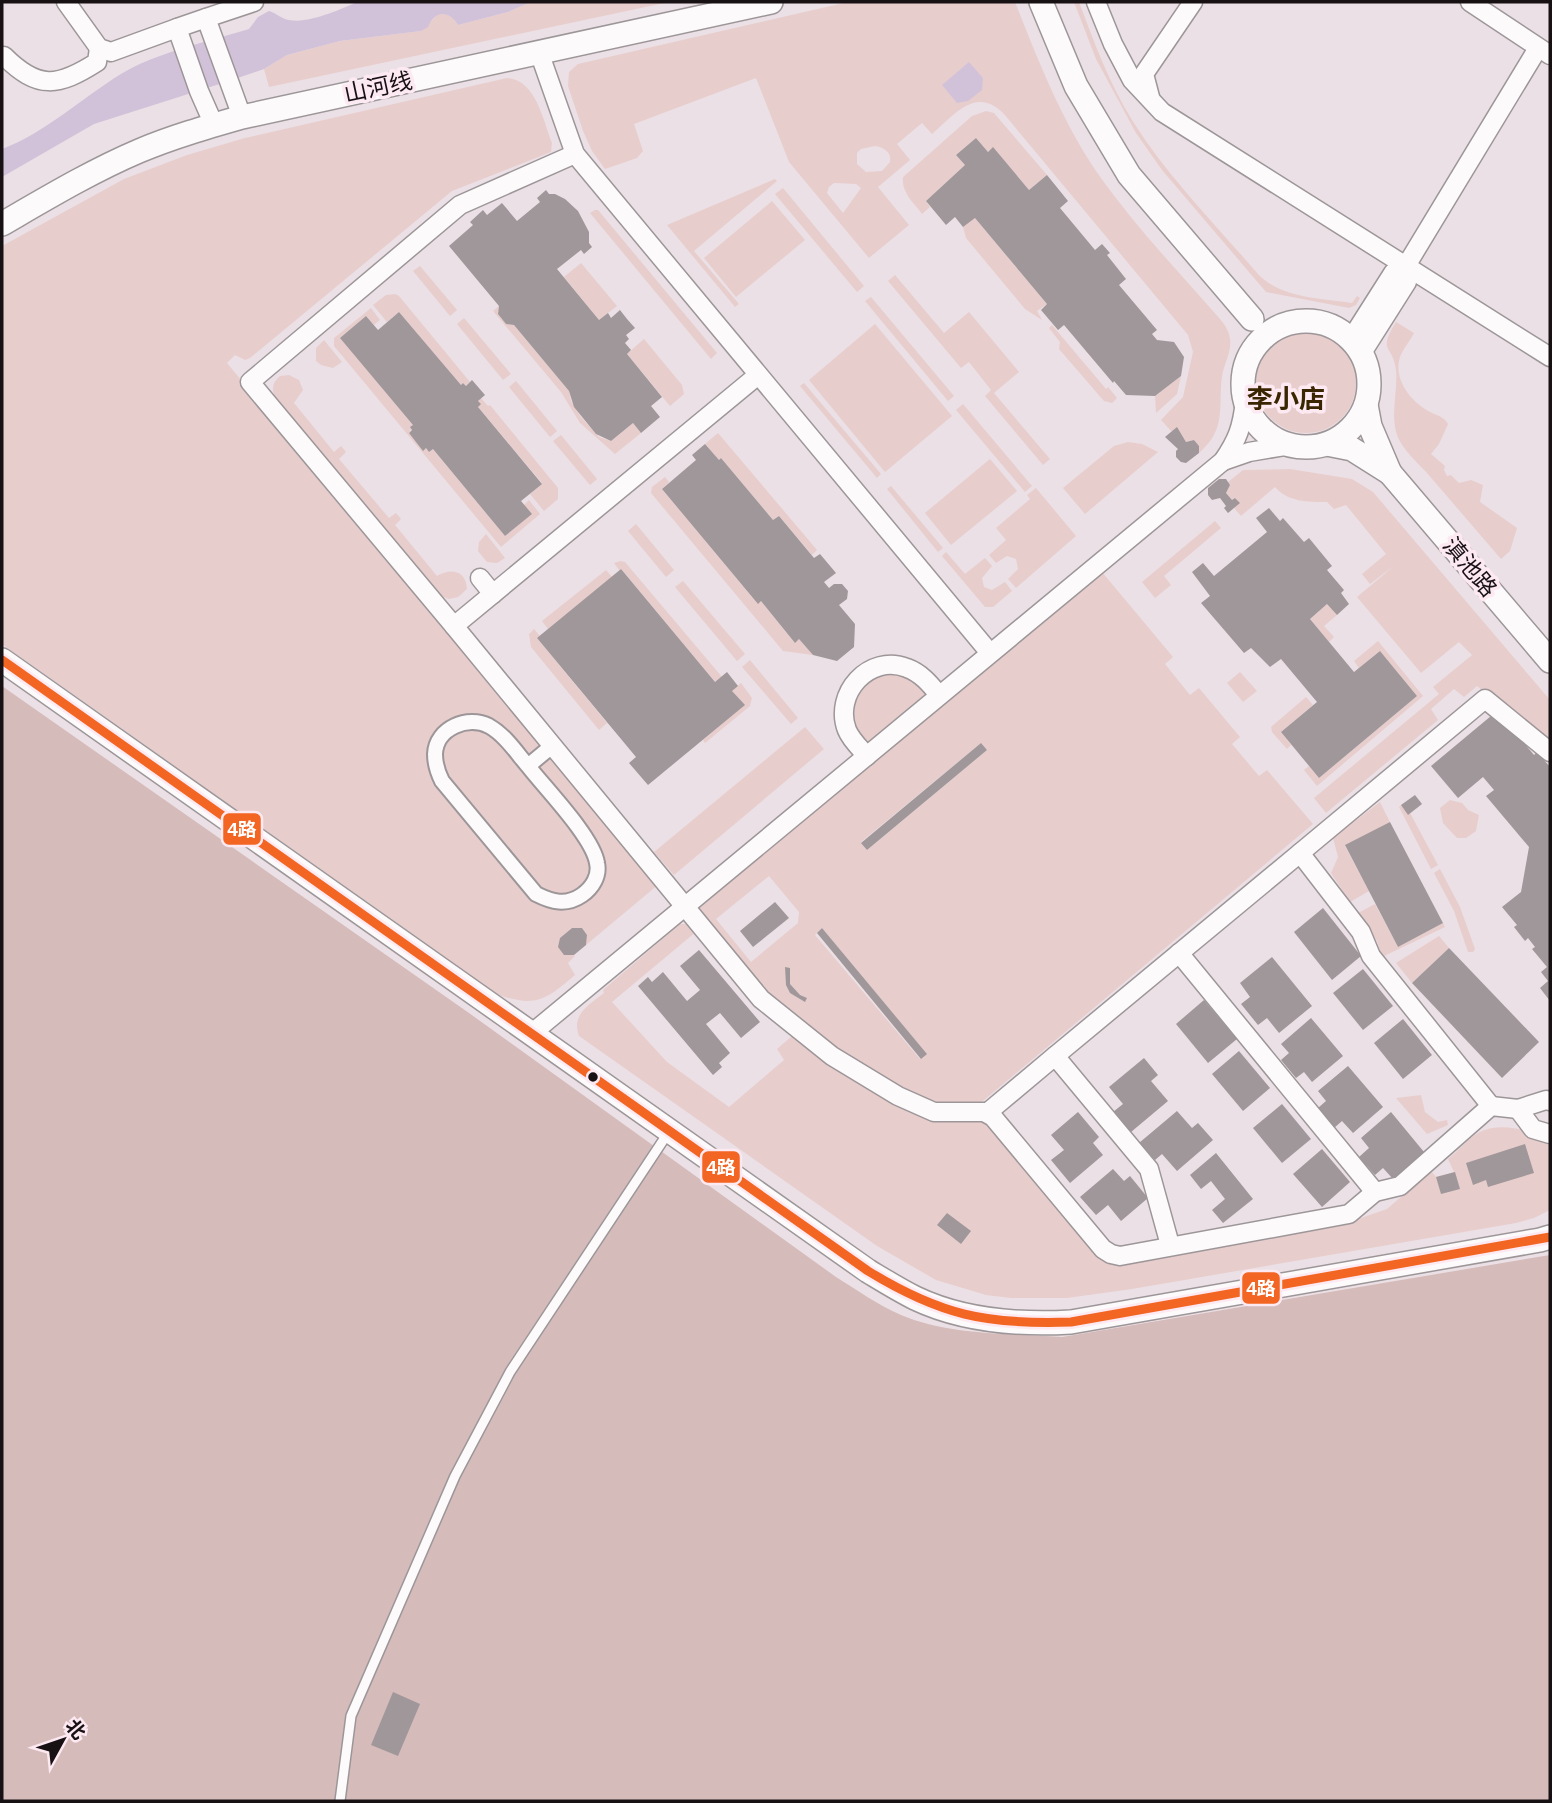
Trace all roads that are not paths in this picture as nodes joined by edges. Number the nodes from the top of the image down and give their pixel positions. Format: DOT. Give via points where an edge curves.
graph roads {
  1 [pos="66,2"];
  2 [pos="254,2"];
  3 [pos="771,2"];
  4 [pos="1041,2"];
  5 [pos="1096,2"];
  6 [pos="1193,2"];
  7 [pos="1470,2"];
  8 [pos="206,18"];
  9 [pos="177,28"];
  10 [pos="99,48"];
  11 [pos="1116,50"];
  12 [pos="1544,51"];
  13 [pos="539,52"];
  14 [pos="1158,53"];
  15 [pos="4,56"];
  16 [pos="1156,106"];
  17 [pos="242,117"];
  18 [pos="214,125"];
  19 [pos="575,154"];
  20 [pos="2,224"];
  21 [pos="1406,266"];
  22 [pos="1252,319"];
  23 [pos="1290,321"];
  24 [pos="1357,346"];
  25 [pos="1250,354"];
  26 [pos="1550,357"];
  27 [pos="758,375"];
  28 [pos="1245,401"];
  29 [pos="1366,405"];
  30 [pos="1327,444"];
  31 [pos="1285,446"];
  32 [pos="1223,461"];
  33 [pos="1390,473"];
  34 [pos="480,578"];
  35 [pos="493,594"];
  36 [pos="454,626"];
  37 [pos="990,653"];
  38 [pos="2,660"];
  39 [pos="1550,661"];
  40 [pos="939,695"];
  41 [pos="552,746"];
  42 [pos="1550,752"];
  43 [pos="867,756"];
  44 [pos="528,766"];
  45 [pos="1300,853"];
  46 [pos="685,907"];
  47 [pos="1179,953"];
  48 [pos="531,1034"];
  49 [pos="1055,1056"];
  50 [pos="1550,1101"];
  51 [pos="1491,1106"];
  52 [pos="1518,1109"];
  53 [pos="987,1113"];
  54 [pos="669,1132"];
  55 [pos="1550,1134"];
  56 [pos="1375,1192"];
  57 [pos="1550,1237"];
  58 [pos="1170,1245"];
  59 [pos="340,1801"];
  1 -- 10 [label="street"];
  2 -- 8 [label="street"];
  3 -- 13 [label="street, 山河线"];
  4 -- 22 [label="street" via="1076,86 1129,175"];
  5 -- 11 [label="street"];
  6 -- 14 [label="street"];
  7 -- 12 [label="street"];
  8 -- 9 [label="street"];
  8 -- 17 [label="street"];
  9 -- 10 [label="street" via="111,52"];
  9 -- 18 [label="street"];
  10 -- 15 [label="street" via="97,62 58,80 39,81 22,74"];
  11 -- 14 [label="street" via="1131,60"];
  11 -- 16 [label="street" via="1132,80"];
  12 -- 21 [label="street"];
  13 -- 17 [label="street, 山河线"];
  13 -- 19 [label="street"];
  14 -- 16 [label="street" via="1144,74"];
  16 -- 21 [label="street"];
  17 -- 18 [label="street, 山河线"];
  18 -- 20 [label="street, 山河线" via="112,163"];
  19 -- 27 [label="street"];
  19 -- 36 [label="street" via="460,205 293,355 250,382"];
  21 -- 24 [label="street" via="1393,273"];
  21 -- 26 [label="street"];
  22 -- 23 [label="street"];
  22 -- 25 [label="street"];
  23 -- 24 [label="street" via="1314,320 1334,326"];
  23 -- 25 [label="street"];
  24 -- 29 [label="street" via="1370,377"];
  25 -- 28 [label="street" via="1243,369"];
  27 -- 35 [label="street"];
  27 -- 37 [label="street"];
  28 -- 31 [label="street" via="1259,426"];
  28 -- 32 [label="street" via="1237,440"];
  29 -- 30 [label="street" via="1346,434"];
  29 -- 33 [label="street"];
  30 -- 31 [label="street"];
  30 -- 33 [label="street" via="1352,449"];
  31 -- 32 [label="street"];
  32 -- 37 [label="street"];
  33 -- 39 [label="street, 滇池路"];
  34 -- 35 [label="street"];
  35 -- 36 [label="street"];
  36 -- 41 [label="street"];
  37 -- 40 [label="street"];
  38 -- 48 [label="street"];
  40 -- 43 [label="street"];
  40 -- 43 [label="street" via="918,673 904,666 873,668 860,676 847,696 844,719 848,733"];
  41 -- 44 [label="street"];
  41 -- 46 [label="street"];
  42 -- 45 [label="street" via="1485,699"];
  43 -- 46 [label="street"];
  44 -- 44 [label="street" via="501,734 477,722 454,725 435,753 442,781 536,894 565,903 591,886 597,860"];
  45 -- 47 [label="street"];
  45 -- 51 [label="street" via="1361,932 1371,956"];
  46 -- 48 [label="street"];
  46 -- 53 [label="street" via="761,999 832,1056 934,1112"];
  47 -- 49 [label="street"];
  47 -- 56 [label="street"];
  48 -- 54 [label="street"];
  49 -- 53 [label="street"];
  49 -- 58 [label="street" via="1149,1169"];
  50 -- 52 [label="street"];
  51 -- 52 [label="street"];
  51 -- 56 [label="street" via="1400,1186"];
  52 -- 55 [label="street" via="1533,1129"];
  53 -- 58 [label="street" via="1111,1254"];
  54 -- 57 [label="street" via="868,1271 915,1298 954,1312 1008,1321 1071,1322"];
  54 -- 59 [label="lane" via="510,1372 455,1476 351,1716"];
  56 -- 58 [label="street" via="1349,1214"];
}
